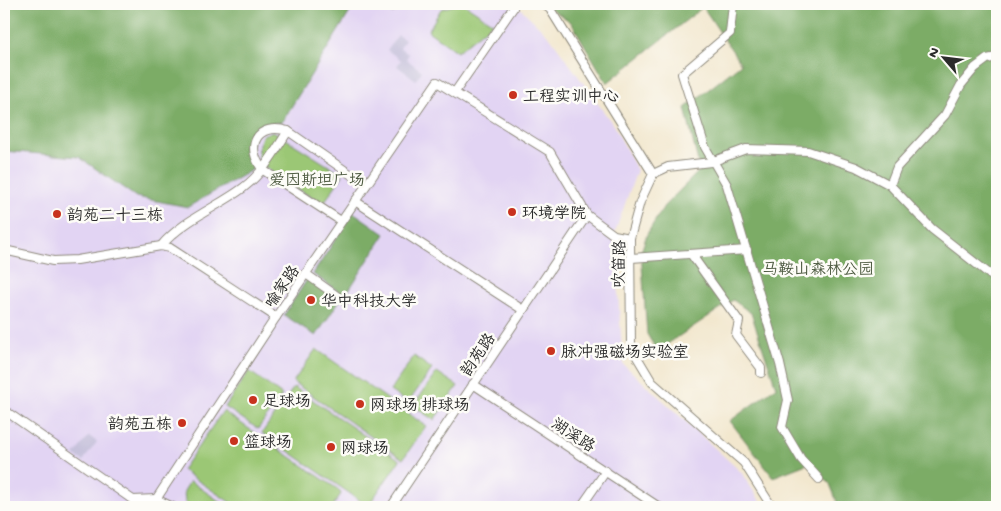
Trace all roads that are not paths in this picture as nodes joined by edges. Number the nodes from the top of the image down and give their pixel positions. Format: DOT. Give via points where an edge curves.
graph roads {
  1 [pos="543,4"];
  2 [pos="733,4"];
  3 [pos="513,8"];
  4 [pos="997,57"];
  5 [pos="455,92"];
  6 [pos="288,132"];
  7 [pos="711,162"];
  8 [pos="263,170"];
  9 [pos="653,174"];
  10 [pos="366,185"];
  11 [pos="890,185"];
  12 [pos="355,201"];
  13 [pos="587,215"];
  14 [pos="341,221"];
  15 [pos="630,238"];
  16 [pos="161,246"];
  17 [pos="4,250"];
  18 [pos="746,250"];
  19 [pos="691,254"];
  20 [pos="631,258"];
  21 [pos="306,274"];
  22 [pos="997,280"];
  23 [pos="344,300"];
  24 [pos="523,310"];
  25 [pos="276,317"];
  26 [pos="761,373"];
  27 [pos="474,384"];
  28 [pos="4,410"];
  29 [pos="606,471"];
  30 [pos="819,479"];
  31 [pos="156,499"];
  32 [pos="151,507"];
  33 [pos="173,507"];
  34 [pos="390,507"];
  35 [pos="581,507"];
  36 [pos="659,507"];
  37 [pos="772,507"];
  1 -- 9 [label="street" via="550,9"];
  2 -- 7 [label="street" via="730,33 682,74"];
  3 -- 5 [label="street"];
  4 -- 11 [label="street" via="987,58 975,68 961,85 945,115 897,167"];
  5 -- 10 [label="street, 喻家路" via="437,82"];
  5 -- 13 [label="street" via="550,152"];
  6 -- 8 [label="street"];
  6 -- 8 [label="street" via="276,128 264,130 257,137 253,148 255,160"];
  6 -- 10 [label="street"];
  7 -- 9 [label="street" via="668,167"];
  7 -- 11 [label="street" via="746,149 808,151 856,167"];
  7 -- 18 [label="street" via="727,185"];
  8 -- 14 [label="street"];
  8 -- 16 [label="street" via="242,188 172,233"];
  9 -- 15 [label="street, 吹笛路" via="640,202"];
  10 -- 12 [label="street, 喻家路"];
  11 -- 22 [label="street" via="932,229"];
  12 -- 14 [label="street, 喻家路"];
  12 -- 24 [label="street"];
  13 -- 15 [label="street" via="614,235"];
  13 -- 24 [label="street, 韵苑路"];
  14 -- 21 [label="street, 喻家路"];
  15 -- 20 [label="street, 吹笛路"];
  16 -- 17 [label="street" via="53,261"];
  16 -- 25 [label="street" via="170,248"];
  18 -- 19 [label="street"];
  18 -- 30 [label="street" via="788,400 782,427 801,459"];
  19 -- 20 [label="street"];
  19 -- 26 [label="street" via="739,321 736,335 761,368"];
  20 -- 37 [label="street, 吹笛路" via="631,347 652,382 744,463"];
  21 -- 23 [label="street"];
  21 -- 25 [label="street, 喻家路"];
  24 -- 27 [label="street, 韵苑路"];
  25 -- 31 [label="street, 喻家路"];
  27 -- 29 [label="street, 湖溪路"];
  27 -- 34 [label="street, 韵苑路"];
  28 -- 31 [label="street" via="133,500"];
  29 -- 35 [label="street"];
  29 -- 36 [label="street, 湖溪路"];
  31 -- 32 [label="street, 喻家路"];
  31 -- 33 [label="street"];
}
